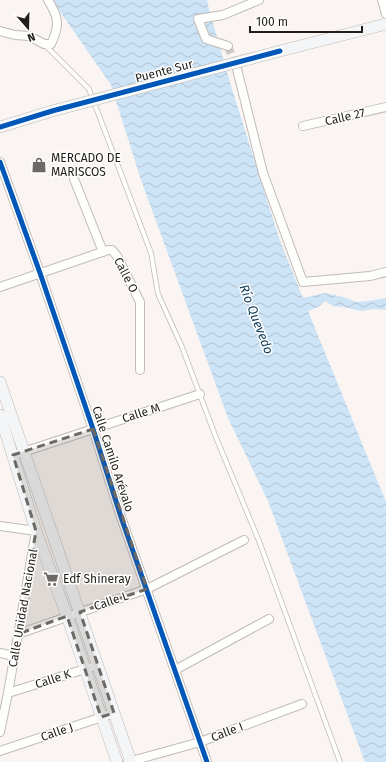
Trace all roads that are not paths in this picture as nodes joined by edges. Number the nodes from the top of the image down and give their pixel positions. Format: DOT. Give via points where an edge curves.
graph roads {
  1 [pos="48,0"];
  2 [pos="259,0"];
  3 [pos="382,0"];
  4 [pos="386,14"];
  5 [pos="386,24"];
  6 [pos="0,31"];
  7 [pos="44,44"];
  8 [pos="228,46"];
  9 [pos="238,69"];
  10 [pos="386,107"];
  11 [pos="304,126"];
  12 [pos="0,127"];
  13 [pos="0,162"];
  14 [pos="74,179"];
  15 [pos="103,252"];
  16 [pos="386,272"];
  17 [pos="40,273"];
  18 [pos="0,287"];
  19 [pos="140,370"];
  20 [pos="0,382"];
  21 [pos="200,394"];
  22 [pos="0,416"];
  23 [pos="93,429"];
  24 [pos="24,451"];
  25 [pos="13,455"];
  26 [pos="0,526"];
  27 [pos="36,531"];
  28 [pos="244,540"];
  29 [pos="146,589"];
  30 [pos="80,612"];
  31 [pos="67,616"];
  32 [pos="269,619"];
  33 [pos="18,634"];
  34 [pos="0,653"];
  35 [pos="14,656"];
  36 [pos="98,665"];
  37 [pos="85,669"];
  38 [pos="175,670"];
  39 [pos="8,693"];
  40 [pos="302,704"];
  41 [pos="114,713"];
  42 [pos="101,717"];
  43 [pos="0,732"];
  44 [pos="200,742"];
  45 [pos="0,751"];
  46 [pos="117,762"];
  47 [pos="130,762"];
  48 [pos="207,762"];
  49 [pos="340,762"];
  1 -- 7 [label="street" via="58,19 51,44"];
  2 -- 8 [label="street" via="223,15 198,19 206,39"];
  3 -- 4 [label="street"];
  5 -- 12 [label="main road, Puente Sur, bridge" via="52,111"];
  6 -- 7 [label="street" via="29,36"];
  7 -- 21 [label="lane" via="89,89 151,253 158,294"];
  9 -- 16 [label="street" via="263,174 303,282 370,276"];
  10 -- 11 [label="street, Calle 27"];
  13 -- 17 [label="street, Calle Camilo Arévalo"];
  14 -- 15 [label="street"];
  15 -- 17 [label="street, Calle O"];
  15 -- 19 [label="street, Calle O" via="112,250 117,256 140,302"];
  17 -- 18 [label="street, Calle O"];
  17 -- 23 [label="street, Calle Camilo Arévalo"];
  20 -- 24 [label="main road"];
  21 -- 23 [label="street, Calle M"];
  21 -- 49 [label="lane" via="259,541"];
  22 -- 25 [label="main road"];
  23 -- 24 [label="street, Calle M"];
  23 -- 29 [label="street, Calle Camilo Arévalo"];
  24 -- 25 [label="street, Calle M"];
  24 -- 30 [label="main road"];
  25 -- 27 [label="main road"];
  26 -- 27 [label="street"];
  27 -- 31 [label="main road"];
  27 -- 33 [label="street, Calle Unidad Nacional"];
  28 -- 29 [label="street, Calle L"];
  29 -- 30 [label="street, Calle L"];
  29 -- 38 [label="street, Calle Camilo Arévalo"];
  30 -- 31 [label="street, Calle L"];
  30 -- 36 [label="main road"];
  31 -- 33 [label="street, Calle L"];
  31 -- 37 [label="main road"];
  32 -- 38 [label="street"];
  33 -- 35 [label="street, Calle Unidad Nacional"];
  34 -- 35 [label="street"];
  35 -- 39 [label="street, Calle Unidad Nacional"];
  36 -- 37 [label="street, Calle K"];
  36 -- 41 [label="main road"];
  37 -- 39 [label="street, Calle K"];
  37 -- 42 [label="main road"];
  38 -- 44 [label="street, Calle Camilo Arévalo"];
  39 -- 43 [label="street, Calle Unidad Nacional"];
  40 -- 44 [label="street, Calle I"];
  41 -- 42 [label="street, Calle J"];
  41 -- 47 [label="main road"];
  42 -- 45 [label="street, Calle J"];
  42 -- 46 [label="main road"];
  44 -- 47 [label="street, Calle I"];
  44 -- 48 [label="street, Calle Camilo Arévalo"];
}
